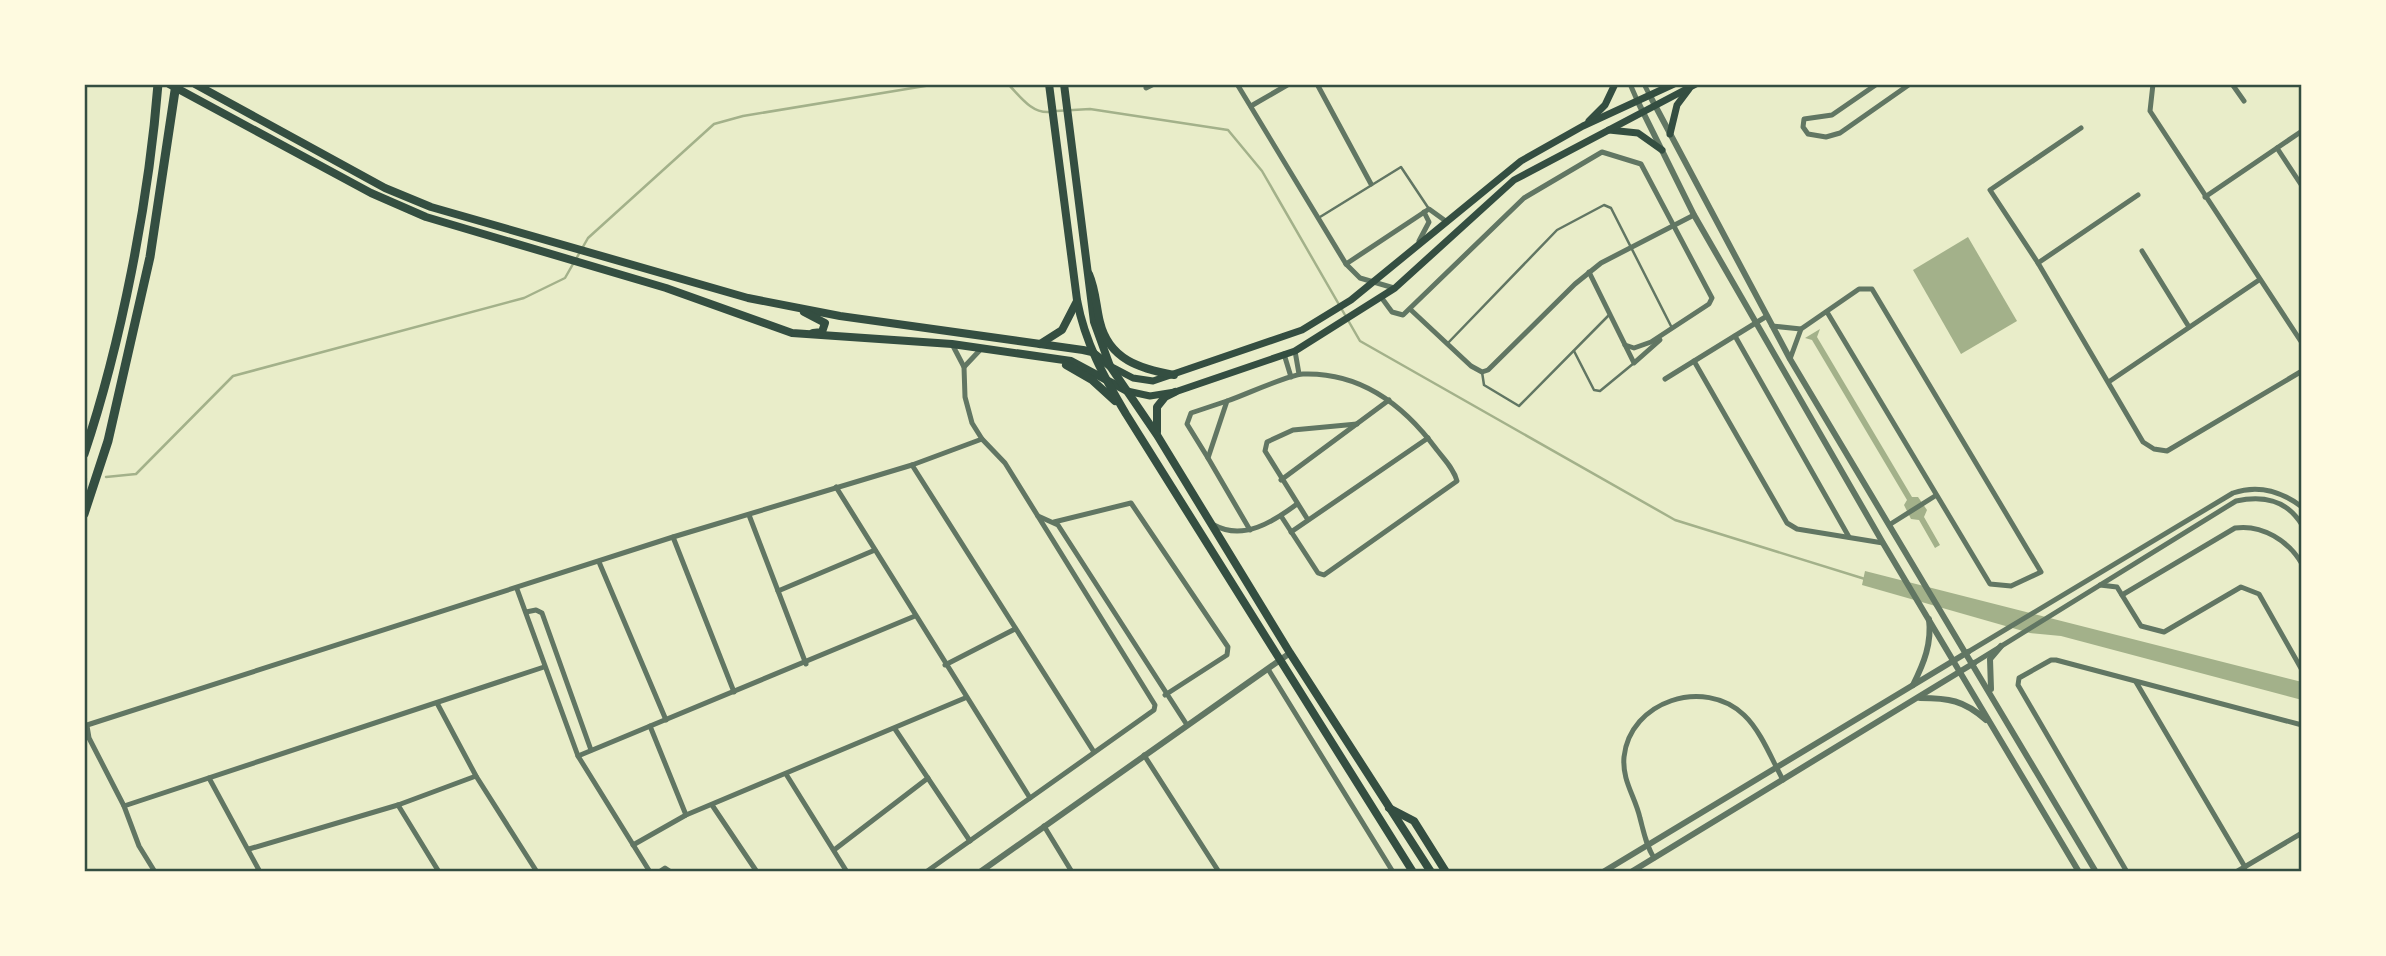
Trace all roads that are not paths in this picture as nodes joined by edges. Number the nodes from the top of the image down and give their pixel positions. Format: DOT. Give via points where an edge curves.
graph roads {
  1 [pos="158,84"];
  2 [pos="169,84"];
  3 [pos="176,84"];
  4 [pos="195,84"];
  5 [pos="1049,84"];
  6 [pos="1064,84"];
  7 [pos="1154,84"];
  8 [pos="1237,84"];
  9 [pos="1289,84"];
  10 [pos="1317,84"];
  11 [pos="1615,84"];
  12 [pos="1630,84"];
  13 [pos="1644,84"];
  14 [pos="1674,84"];
  15 [pos="1877,84"];
  16 [pos="1910,84"];
  17 [pos="2153,84"];
  18 [pos="2232,84"];
  19 [pos="1694,85"];
  20 [pos="1146,88"];
  21 [pos="1649,94"];
  22 [pos="1637,100"];
  23 [pos="2244,102"];
  24 [pos="1654,105"];
  25 [pos="1251,106"];
  26 [pos="1642,112"];
  27 [pos="1583,126"];
  28 [pos="2081,128"];
  29 [pos="1609,130"];
  30 [pos="2302,131"];
  31 [pos="1670,134"];
  32 [pos="2277,148"];
  33 [pos="1662,150"];
  34 [pos="1371,184"];
  35 [pos="2302,186"];
  36 [pos="2138,195"];
  37 [pos="2205,197"];
  38 [pos="1426,211"];
  39 [pos="1695,215"];
  40 [pos="1317,219"];
  41 [pos="1447,222"];
  42 [pos="1675,225"];
  43 [pos="1631,248"];
  44 [pos="1414,250"];
  45 [pos="2142,251"];
  46 [pos="2038,262"];
  47 [pos="1346,264"];
  48 [pos="1085,265"];
  49 [pos="1589,272"];
  50 [pos="2259,281"];
  51 [pos="1374,283"];
  52 [pos="1395,288"];
  53 [pos="1381,297"];
  54 [pos="1077,300"];
  55 [pos="796,308"];
  56 [pos="1411,310"];
  57 [pos="1826,312"];
  58 [pos="1610,314"];
  59 [pos="1767,316"];
  60 [pos="1757,323"];
  61 [pos="1772,326"];
  62 [pos="2189,327"];
  63 [pos="1673,329"];
  64 [pos="1801,329"];
  65 [pos="792,333"];
  66 [pos="1735,336"];
  67 [pos="2302,343"];
  68 [pos="952,344"];
  69 [pos="1447,344"];
  70 [pos="1040,345"];
  71 [pos="1625,345"];
  72 [pos="981,349"];
  73 [pos="1295,351"];
  74 [pos="1574,351"];
  75 [pos="1092,352"];
  76 [pos="1284,354"];
  77 [pos="1052,359"];
  78 [pos="1790,359"];
  79 [pos="1694,361"];
  80 [pos="1634,363"];
  81 [pos="1110,366"];
  82 [pos="964,367"];
  83 [pos="2302,371"];
  84 [pos="1482,372"];
  85 [pos="1299,374"];
  86 [pos="1174,375"];
  87 [pos="1104,376"];
  88 [pos="1291,377"];
  89 [pos="1665,379"];
  90 [pos="2110,381"];
  91 [pos="1127,391"];
  92 [pos="1175,392"];
  93 [pos="1389,400"];
  94 [pos="1227,401"];
  95 [pos="1122,408"];
  96 [pos="1357,424"];
  97 [pos="1157,435"];
  98 [pos="1428,438"];
  99 [pos="982,439"];
  100 [pos="84,454"];
  101 [pos="1208,458"];
  102 [pos="912,465"];
  103 [pos="1281,480"];
  104 [pos="836,487"];
  105 [pos="1935,496"];
  106 [pos="1297,504"];
  107 [pos="2302,507"];
  108 [pos="84,514"];
  109 [pos="749,515"];
  110 [pos="1038,516"];
  111 [pos="1281,516"];
  112 [pos="1308,520"];
  113 [pos="1054,522"];
  114 [pos="1209,522"];
  115 [pos="1889,525"];
  116 [pos="2302,525"];
  117 [pos="1250,530"];
  118 [pos="1292,531"];
  119 [pos="673,537"];
  120 [pos="1849,537"];
  121 [pos="1883,543"];
  122 [pos="875,550"];
  123 [pos="599,562"];
  124 [pos="2302,564"];
  125 [pos="2129,566"];
  126 [pos="2095,586"];
  127 [pos="2117,587"];
  128 [pos="517,589"];
  129 [pos="778,591"];
  130 [pos="2122,595"];
  131 [pos="526,612"];
  132 [pos="1927,612"];
  133 [pos="915,617"];
  134 [pos="1015,629"];
  135 [pos="2001,646"];
  136 [pos="1968,652"];
  137 [pos="1290,653"];
  138 [pos="1955,660"];
  139 [pos="1280,661"];
  140 [pos="1974,663"];
  141 [pos="806,664"];
  142 [pos="945,666"];
  143 [pos="544,667"];
  144 [pos="1268,668"];
  145 [pos="2302,670"];
  146 [pos="1961,671"];
  147 [pos="2136,682"];
  148 [pos="1912,686"];
  149 [pos="734,692"];
  150 [pos="1991,694"];
  151 [pos="1165,695"];
  152 [pos="965,698"];
  153 [pos="1917,698"];
  154 [pos="438,703"];
  155 [pos="666,720"];
  156 [pos="1187,725"];
  157 [pos="2302,725"];
  158 [pos="85,726"];
  159 [pos="650,726"];
  160 [pos="1992,726"];
  161 [pos="895,729"];
  162 [pos="592,750"];
  163 [pos="1094,752"];
  164 [pos="1144,755"];
  165 [pos="578,756"];
  166 [pos="1776,768"];
  167 [pos="786,774"];
  168 [pos="477,776"];
  169 [pos="209,778"];
  170 [pos="928,778"];
  171 [pos="1783,780"];
  172 [pos="1030,798"];
  173 [pos="712,804"];
  174 [pos="398,805"];
  175 [pos="124,806"];
  176 [pos="1389,808"];
  177 [pos="686,815"];
  178 [pos="1044,826"];
  179 [pos="2302,833"];
  180 [pos="970,841"];
  181 [pos="633,845"];
  182 [pos="1647,846"];
  183 [pos="249,849"];
  184 [pos="834,850"];
  185 [pos="1654,859"];
  186 [pos="2245,867"];
  187 [pos="155,872"];
  188 [pos="260,872"];
  189 [pos="439,872"];
  190 [pos="537,872"];
  191 [pos="650,872"];
  192 [pos="659,872"];
  193 [pos="671,872"];
  194 [pos="757,872"];
  195 [pos="848,872"];
  196 [pos="926,872"];
  197 [pos="980,872"];
  198 [pos="1072,872"];
  199 [pos="1219,872"];
  200 [pos="1393,872"];
  201 [pos="1413,872"];
  202 [pos="1432,872"];
  203 [pos="1446,872"];
  204 [pos="1602,872"];
  205 [pos="1631,872"];
  206 [pos="2079,872"];
  207 [pos="2096,872"];
  208 [pos="2127,872"];
  209 [pos="2236,872"];
  1 -- 100 [label="highway" via="134,250 110,363"];
  2 -- 65 [label="main road" via="396,206 666,288"];
  3 -- 108 [label="highway" via="150,257 108,441"];
  4 -- 55 [label="main road" via="385,188 432,207"];
  5 -- 54 [label="main road"];
  6 -- 48 [label="main road"];
  7 -- 20 [label="street"];
  8 -- 25 [label="street"];
  9 -- 25 [label="street"];
  10 -- 34 [label="street"];
  11 -- 27 [label="main road" via="1605,105"];
  12 -- 22 [label="street"];
  13 -- 21 [label="street"];
  14 -- 21 [label="main road"];
  15 -- 16 [label="street" via="1832,115 1804,118 1803,127 1808,134 1826,137 1840,133"];
  17 -- 37 [label="street" via="2150,111"];
  18 -- 23 [label="street"];
  19 -- 24 [label="main road"];
  19 -- 31 [label="main road" via="1677,105"];
  21 -- 22 [label="main road"];
  21 -- 24 [label="street"];
  22 -- 26 [label="street"];
  22 -- 27 [label="main road"];
  24 -- 26 [label="main road"];
  24 -- 31 [label="street"];
  25 -- 40 [label="street"];
  26 -- 29 [label="main road"];
  26 -- 33 [label="street"];
  27 -- 41 [label="main road" via="1521,160"];
  28 -- 46 [label="street" via="1990,190"];
  29 -- 33 [label="main road" via="1638,134"];
  29 -- 52 [label="main road" via="1514,180"];
  30 -- 32 [label="street"];
  31 -- 59 [label="street"];
  32 -- 35 [label="street"];
  32 -- 37 [label="street"];
  33 -- 39 [label="street"];
  34 -- 38 [label="lane" via="1405,168"];
  34 -- 40 [label="lane"];
  36 -- 46 [label="street"];
  37 -- 50 [label="street"];
  38 -- 41 [label="street"];
  38 -- 44 [label="street" via="1429,222"];
  38 -- 47 [label="street"];
  39 -- 42 [label="street"];
  39 -- 60 [label="street"];
  40 -- 47 [label="street"];
  41 -- 44 [label="main road"];
  42 -- 43 [label="street"];
  42 -- 56 [label="street" via="1641,164 1597,153 1524,198"];
  42 -- 63 [label="street" via="1712,301"];
  43 -- 49 [label="street"];
  43 -- 63 [label="lane"];
  43 -- 69 [label="lane" via="1611,208 1604,205 1587,213 1557,230"];
  44 -- 51 [label="main road"];
  45 -- 62 [label="street"];
  46 -- 90 [label="street"];
  47 -- 51 [label="street" via="1360,278"];
  48 -- 81 [label="main road" via="1095,328"];
  48 -- 86 [label="main road" via="1111,348 1146,370"];
  49 -- 58 [label="street"];
  49 -- 84 [label="street"];
  50 -- 62 [label="street"];
  50 -- 67 [label="street"];
  51 -- 52 [label="street"];
  51 -- 86 [label="main road" via="1325,317 1262,346"];
  52 -- 53 [label="main road"];
  53 -- 56 [label="street" via="1398,315"];
  53 -- 73 [label="main road"];
  54 -- 70 [label="main road" via="1062,330"];
  54 -- 75 [label="main road"];
  55 -- 65 [label="main road" via="826,327 817,333"];
  55 -- 70 [label="main road"];
  56 -- 69 [label="street"];
  57 -- 64 [label="street"];
  57 -- 105 [label="street"];
  57 -- 105 [label="street" via="1859,289 1872,289 2041,572 2011,586 1990,584"];
  58 -- 71 [label="street"];
  58 -- 74 [label="lane"];
  59 -- 60 [label="street"];
  59 -- 61 [label="street"];
  60 -- 66 [label="street"];
  60 -- 121 [label="street"];
  61 -- 64 [label="street"];
  61 -- 78 [label="street"];
  62 -- 90 [label="street"];
  63 -- 71 [label="street" via="1640,346"];
  63 -- 80 [label="street"];
  64 -- 78 [label="street"];
  65 -- 68 [label="main road"];
  66 -- 79 [label="street"];
  66 -- 120 [label="street"];
  68 -- 72 [label="main road"];
  68 -- 82 [label="street"];
  69 -- 84 [label="street"];
  70 -- 75 [label="main road"];
  71 -- 80 [label="street"];
  72 -- 77 [label="main road"];
  72 -- 82 [label="street"];
  73 -- 76 [label="main road"];
  73 -- 85 [label="street"];
  74 -- 80 [label="lane" via="1594,390 1600,391"];
  74 -- 84 [label="lane" via="1519,406 1484,385"];
  75 -- 81 [label="main road"];
  75 -- 87 [label="main road"];
  76 -- 88 [label="street"];
  76 -- 92 [label="main road"];
  77 -- 87 [label="main road" via="1071,361"];
  77 -- 95 [label="main road" via="1084,374"];
  78 -- 115 [label="street"];
  79 -- 89 [label="street"];
  79 -- 120 [label="street" via="1787,523 1797,529"];
  81 -- 86 [label="main road" via="1142,380"];
  81 -- 91 [label="main road"];
  82 -- 99 [label="street" via="968,410"];
  83 -- 90 [label="street" via="2161,452 2143,442"];
  85 -- 88 [label="street"];
  85 -- 93 [label="street" via="1354,380"];
  87 -- 91 [label="main road"];
  87 -- 95 [label="main road"];
  88 -- 94 [label="street"];
  91 -- 92 [label="main road" via="1150,396"];
  91 -- 97 [label="main road"];
  92 -- 97 [label="main road" via="1157,407"];
  93 -- 96 [label="street"];
  93 -- 98 [label="street"];
  94 -- 101 [label="street"];
  94 -- 101 [label="street" via="1187,418"];
  95 -- 139 [label="main road"];
  96 -- 103 [label="street"];
  96 -- 103 [label="street" via="1293,430 1267,442 1265,451"];
  97 -- 114 [label="main road"];
  98 -- 112 [label="street"];
  98 -- 118 [label="street" via="1457,481 1324,575"];
  99 -- 102 [label="street"];
  99 -- 110 [label="street" via="1005,463"];
  101 -- 117 [label="street"];
  102 -- 104 [label="street"];
  102 -- 134 [label="street"];
  103 -- 106 [label="street"];
  104 -- 109 [label="street"];
  104 -- 122 [label="street"];
  105 -- 115 [label="street"];
  106 -- 111 [label="street"];
  106 -- 112 [label="street"];
  107 -- 136 [label="street" via="2289,496 2272,491 2234,493"];
  109 -- 119 [label="street"];
  109 -- 129 [label="street"];
  110 -- 113 [label="street"];
  110 -- 163 [label="street" via="1155,705"];
  111 -- 117 [label="street"];
  111 -- 118 [label="street"];
  112 -- 118 [label="street"];
  113 -- 151 [label="street"];
  113 -- 151 [label="street" via="1131,503 1228,647 1227,655"];
  114 -- 117 [label="street" via="1233,532"];
  114 -- 137 [label="main road"];
  115 -- 136 [label="street"];
  116 -- 125 [label="street" via="2293,510 2283,505 2258,498 2236,501"];
  119 -- 123 [label="street"];
  119 -- 149 [label="street"];
  120 -- 121 [label="street"];
  121 -- 132 [label="street"];
  122 -- 129 [label="street"];
  122 -- 133 [label="street"];
  123 -- 128 [label="street"];
  123 -- 155 [label="street"];
  124 -- 130 [label="street" via="2281,539 2235,528"];
  125 -- 126 [label="street"];
  125 -- 127 [label="street" via="2117,579"];
  126 -- 127 [label="street"];
  126 -- 135 [label="street"];
  127 -- 130 [label="street"];
  128 -- 131 [label="street"];
  128 -- 158 [label="street"];
  129 -- 141 [label="street"];
  130 -- 145 [label="street" via="2141,626 2164,632 2241,587 2250,589 2259,594"];
  131 -- 143 [label="street"];
  131 -- 162 [label="street" via="542,613"];
  132 -- 138 [label="street"];
  132 -- 148 [label="street" via="1931,635"];
  133 -- 141 [label="street"];
  133 -- 142 [label="street"];
  134 -- 142 [label="street"];
  134 -- 163 [label="street"];
  135 -- 140 [label="street"];
  135 -- 150 [label="street" via="1990,659"];
  136 -- 138 [label="street"];
  136 -- 140 [label="street"];
  137 -- 139 [label="street"];
  137 -- 176 [label="main road"];
  138 -- 146 [label="street"];
  138 -- 148 [label="street"];
  139 -- 144 [label="street"];
  139 -- 201 [label="main road"];
  140 -- 146 [label="street"];
  140 -- 150 [label="street"];
  141 -- 149 [label="street"];
  142 -- 152 [label="street"];
  143 -- 154 [label="street"];
  143 -- 165 [label="street"];
  144 -- 156 [label="street"];
  144 -- 200 [label="street"];
  146 -- 153 [label="street"];
  146 -- 160 [label="street"];
  147 -- 157 [label="street"];
  147 -- 186 [label="street"];
  147 -- 208 [label="street" via="2051,660 2020,678 2018,685"];
  148 -- 166 [label="street"];
  149 -- 155 [label="street"];
  150 -- 207 [label="street"];
  151 -- 156 [label="street"];
  152 -- 161 [label="street"];
  152 -- 172 [label="street"];
  153 -- 160 [label="street" via="1962,702"];
  153 -- 171 [label="street"];
  154 -- 168 [label="street"];
  154 -- 169 [label="street"];
  155 -- 159 [label="street"];
  156 -- 164 [label="street"];
  158 -- 175 [label="street"];
  159 -- 162 [label="street"];
  159 -- 177 [label="street"];
  160 -- 206 [label="street"];
  161 -- 167 [label="street"];
  161 -- 170 [label="street"];
  162 -- 165 [label="street"];
  163 -- 172 [label="street"];
  164 -- 178 [label="street"];
  164 -- 199 [label="street"];
  165 -- 181 [label="street"];
  166 -- 171 [label="street"];
  166 -- 182 [label="street"];
  166 -- 182 [label="street" via="1745,716 1727,703 1693,697 1672,699 1657,707 1632,730 1624,755 1625,778"];
  167 -- 173 [label="street"];
  167 -- 184 [label="street"];
  168 -- 174 [label="street"];
  168 -- 190 [label="street"];
  169 -- 175 [label="street"];
  169 -- 183 [label="street"];
  170 -- 180 [label="street"];
  170 -- 184 [label="street"];
  171 -- 185 [label="street"];
  172 -- 180 [label="street"];
  173 -- 177 [label="street"];
  173 -- 194 [label="street"];
  174 -- 183 [label="street"];
  174 -- 189 [label="street"];
  175 -- 187 [label="street"];
  176 -- 202 [label="main road"];
  176 -- 203 [label="main road" via="1414,821"];
  177 -- 181 [label="street"];
  178 -- 197 [label="street"];
  178 -- 198 [label="street"];
  179 -- 186 [label="street"];
  180 -- 196 [label="street"];
  181 -- 191 [label="street"];
  182 -- 185 [label="street"];
  182 -- 204 [label="street"];
  183 -- 188 [label="street"];
  184 -- 195 [label="street"];
  185 -- 205 [label="street"];
  186 -- 209 [label="street"];
  192 -- 193 [label="street" via="665,868"];
}
